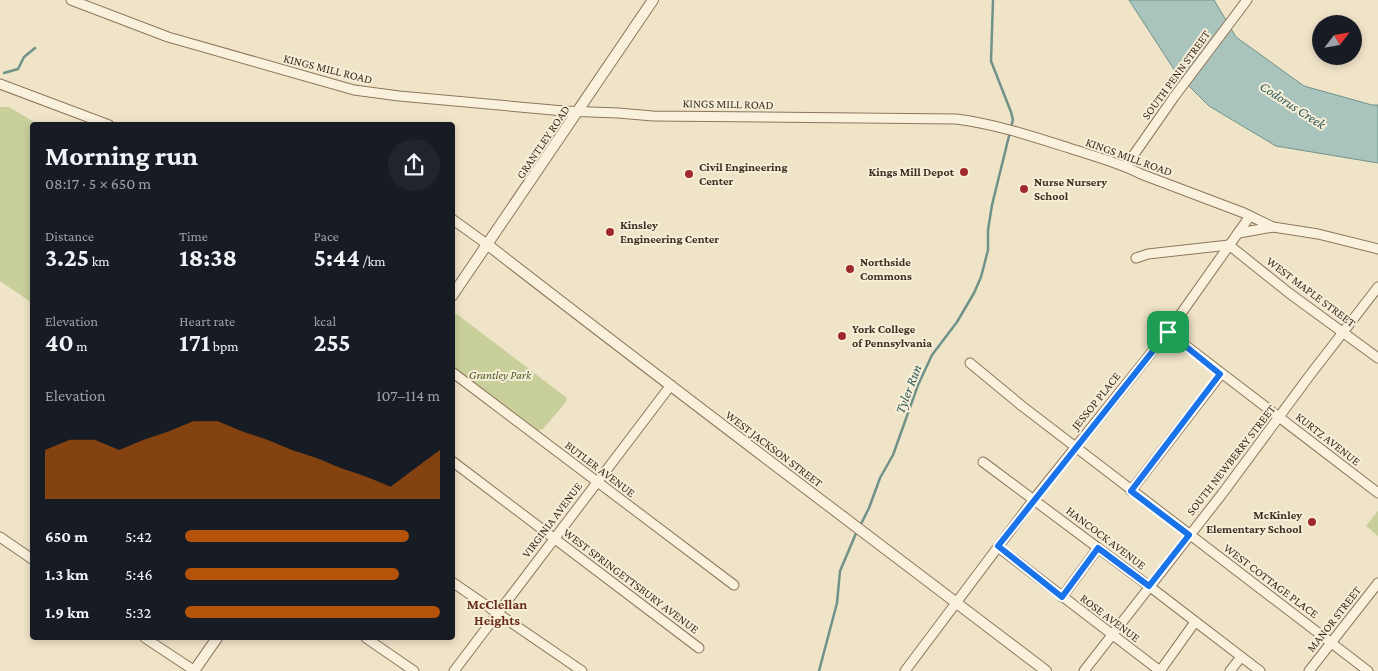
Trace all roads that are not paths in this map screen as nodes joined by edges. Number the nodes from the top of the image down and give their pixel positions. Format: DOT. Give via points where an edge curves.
graph roads {
  1 [pos="71,0"];
  2 [pos="653,0"];
  3 [pos="1247,0"];
  4 [pos="0,84"];
  5 [pos="578,112"];
  6 [pos="101,122"];
  7 [pos="1126,166"];
  8 [pos="1250,216"];
  9 [pos="455,221"];
  10 [pos="1273,227"];
  11 [pos="1239,233"];
  12 [pos="488,245"];
  13 [pos="1229,245"];
  14 [pos="1378,249"];
  15 [pos="1136,258"];
  16 [pos="1378,287"];
  17 [pos="455,292"];
  18 [pos="1168,332"];
  19 [pos="1344,332"];
  20 [pos="1378,358"];
  21 [pos="970,363"];
  22 [pos="455,374"];
  23 [pos="1220,374"];
  24 [pos="671,385"];
  25 [pos="1280,417"];
  26 [pos="1076,447"];
  27 [pos="983,462"];
  28 [pos="455,463"];
  29 [pos="597,482"];
  30 [pos="1131,491"];
  31 [pos="1378,493"];
  32 [pos="1034,499"];
  33 [pos="1189,535"];
  34 [pos="0,537"];
  35 [pos="554,538"];
  36 [pos="998,546"];
  37 [pos="1098,548"];
  38 [pos="30,558"];
  39 [pos="455,584"];
  40 [pos="1378,584"];
  41 [pos="734,586"];
  42 [pos="1149,586"];
  43 [pos="1062,597"];
  44 [pos="956,603"];
  45 [pos="498,613"];
  46 [pos="1195,622"];
  47 [pos="1112,635"];
  48 [pos="149,640"];
  49 [pos="216,640"];
  50 [pos="369,640"];
  51 [pos="1331,642"];
  52 [pos="699,648"];
  53 [pos="1241,657"];
  54 [pos="195,671"];
  55 [pos="414,671"];
  56 [pos="454,671"];
  57 [pos="582,671"];
  58 [pos="905,671"];
  59 [pos="1046,671"];
  60 [pos="1084,671"];
  61 [pos="1160,671"];
  62 [pos="1230,671"];
  63 [pos="1260,671"];
  64 [pos="1309,671"];
  65 [pos="1368,671"];
  1 -- 5 [label="street, KINGS MILL ROAD" via="168,36 354,90"];
  2 -- 5 [label="street, GRANTLEY ROAD"];
  3 -- 7 [label="street, SOUTH PENN STREET"];
  4 -- 6 [label="street"];
  5 -- 7 [label="street, KINGS MILL ROAD" via="653,116 956,119 1006,129"];
  5 -- 12 [label="street, GRANTLEY ROAD"];
  7 -- 8 [label="street, KINGS MILL ROAD"];
  8 -- 10 [label="street, KINGS MILL ROAD"];
  8 -- 11 [label="street, JESSOP PLACE"];
  9 -- 12 [label="street"];
  10 -- 11 [label="street"];
  10 -- 14 [label="street, KINGS MILL ROAD"];
  11 -- 13 [label="street, JESSOP PLACE"];
  12 -- 17 [label="street, GRANTLEY ROAD"];
  12 -- 24 [label="street, WEST JACKSON STREET"];
  13 -- 15 [label="street"];
  13 -- 18 [label="street, JESSOP PLACE"];
  13 -- 19 [label="street, WEST MAPLE STREET"];
  16 -- 19 [label="street, SOUTH NEWBERRY STREET"];
  18 -- 23 [label="street, KURTZ AVENUE"];
  18 -- 26 [label="street, JESSOP PLACE"];
  19 -- 20 [label="street, WEST MAPLE STREET"];
  19 -- 25 [label="street, SOUTH NEWBERRY STREET"];
  21 -- 26 [label="street, WEST COTTAGE PLACE"];
  22 -- 29 [label="street, BUTLER AVENUE"];
  23 -- 25 [label="street, KURTZ AVENUE"];
  23 -- 30 [label="street"];
  24 -- 29 [label="street, VIRGINIA AVENUE"];
  24 -- 44 [label="street, WEST JACKSON STREET"];
  25 -- 31 [label="street, KURTZ AVENUE"];
  25 -- 33 [label="street, SOUTH NEWBERRY STREET"];
  26 -- 30 [label="street, WEST COTTAGE PLACE"];
  26 -- 32 [label="street, JESSOP PLACE"];
  27 -- 32 [label="street, HANCOCK AVENUE"];
  28 -- 35 [label="street, WEST SPRINGETTSBURY AVENUE"];
  29 -- 35 [label="street, VIRGINIA AVENUE"];
  29 -- 41 [label="street, BUTLER AVENUE"];
  30 -- 33 [label="street, WEST COTTAGE PLACE"];
  32 -- 36 [label="street, JESSOP PLACE"];
  32 -- 37 [label="street, HANCOCK AVENUE"];
  33 -- 42 [label="street, SOUTH NEWBERRY STREET"];
  33 -- 51 [label="street, WEST COTTAGE PLACE"];
  34 -- 38 [label="street"];
  35 -- 45 [label="street, VIRGINIA AVENUE"];
  35 -- 52 [label="street, WEST SPRINGETTSBURY AVENUE"];
  36 -- 43 [label="street, ROSE AVENUE"];
  36 -- 44 [label="street, JESSOP PLACE"];
  37 -- 42 [label="street, HANCOCK AVENUE"];
  37 -- 43 [label="street"];
  39 -- 45 [label="street"];
  40 -- 51 [label="street, MANOR STREET"];
  42 -- 46 [label="street, HANCOCK AVENUE"];
  42 -- 47 [label="street, SOUTH NEWBERRY STREET"];
  43 -- 47 [label="street, ROSE AVENUE"];
  44 -- 58 [label="street, JESSOP PLACE"];
  44 -- 59 [label="street, WEST JACKSON STREET"];
  45 -- 56 [label="street, VIRGINIA AVENUE"];
  45 -- 57 [label="street"];
  46 -- 53 [label="street, HANCOCK AVENUE"];
  46 -- 61 [label="street"];
  47 -- 60 [label="street, SOUTH NEWBERRY STREET"];
  47 -- 61 [label="street, ROSE AVENUE"];
  48 -- 54 [label="street"];
  49 -- 54 [label="street"];
  50 -- 55 [label="street"];
  51 -- 64 [label="street, MANOR STREET"];
  51 -- 65 [label="street, WEST COTTAGE PLACE"];
  53 -- 62 [label="street"];
  53 -- 63 [label="street, HANCOCK AVENUE"];
}
